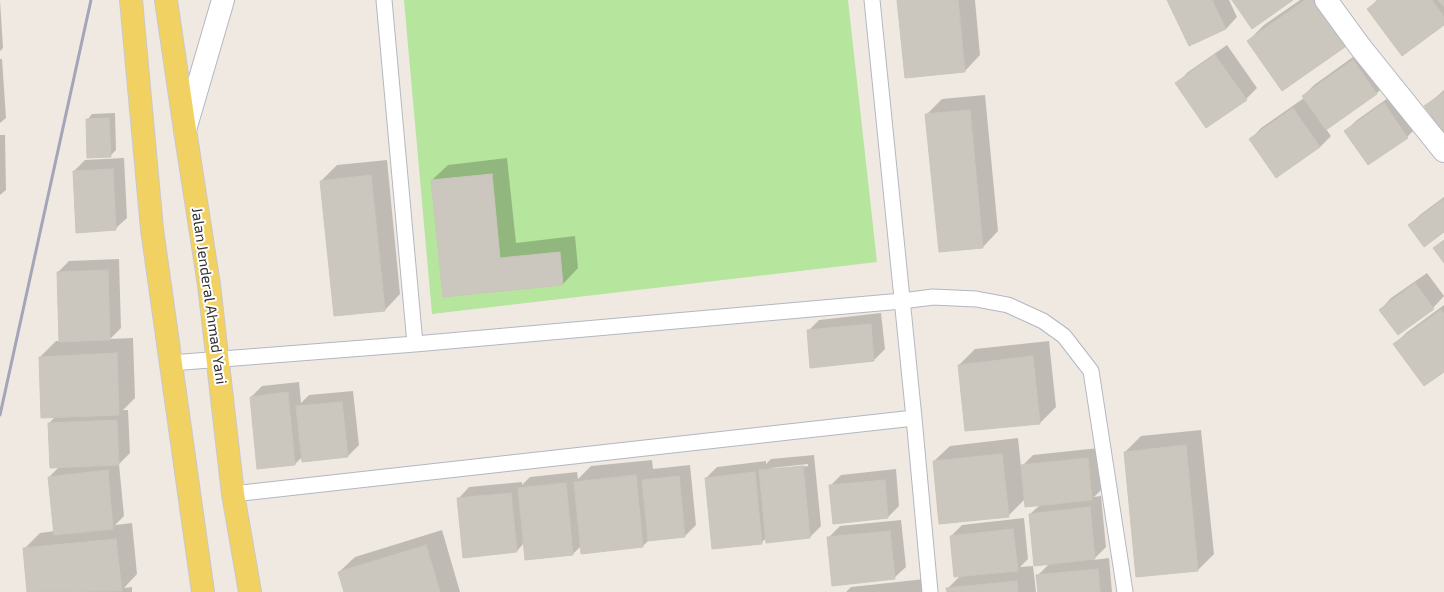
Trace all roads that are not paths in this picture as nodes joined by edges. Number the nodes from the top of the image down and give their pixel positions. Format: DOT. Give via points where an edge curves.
graph roads {
  1 [pos="131,0"];
  2 [pos="166,0"];
  3 [pos="223,0"];
  4 [pos="384,0"];
  5 [pos="872,0"];
  6 [pos="1326,0"];
  7 [pos="185,130"];
  8 [pos="1444,151"];
  9 [pos="902,301"];
  10 [pos="415,344"];
  11 [pos="219,359"];
  12 [pos="170,364"];
  13 [pos="914,418"];
  14 [pos="233,494"];
  15 [pos="202,592"];
  16 [pos="250,592"];
  17 [pos="930,592"];
  18 [pos="1124,592"];
  1 -- 12 [label="main road" via="152,229"];
  2 -- 7 [label="main road, Jalan Jenderal Ahmad Yani"];
  3 -- 7 [label="street"];
  4 -- 10 [label="lane"];
  5 -- 9 [label="lane"];
  6 -- 8 [label="street"];
  7 -- 11 [label="main road, Jalan Jenderal Ahmad Yani"];
  9 -- 10 [label="lane"];
  9 -- 13 [label="lane"];
  9 -- 18 [label="lane" via="933,297 976,299 1008,305 1043,322 1064,336 1091,371"];
  10 -- 11 [label="lane"];
  11 -- 12 [label="lane"];
  11 -- 14 [label="main road, Jalan Jenderal Ahmad Yani"];
  12 -- 15 [label="main road"];
  13 -- 14 [label="lane"];
  13 -- 17 [label="lane"];
  14 -- 16 [label="main road, Jalan Jenderal Ahmad Yani"];
}
